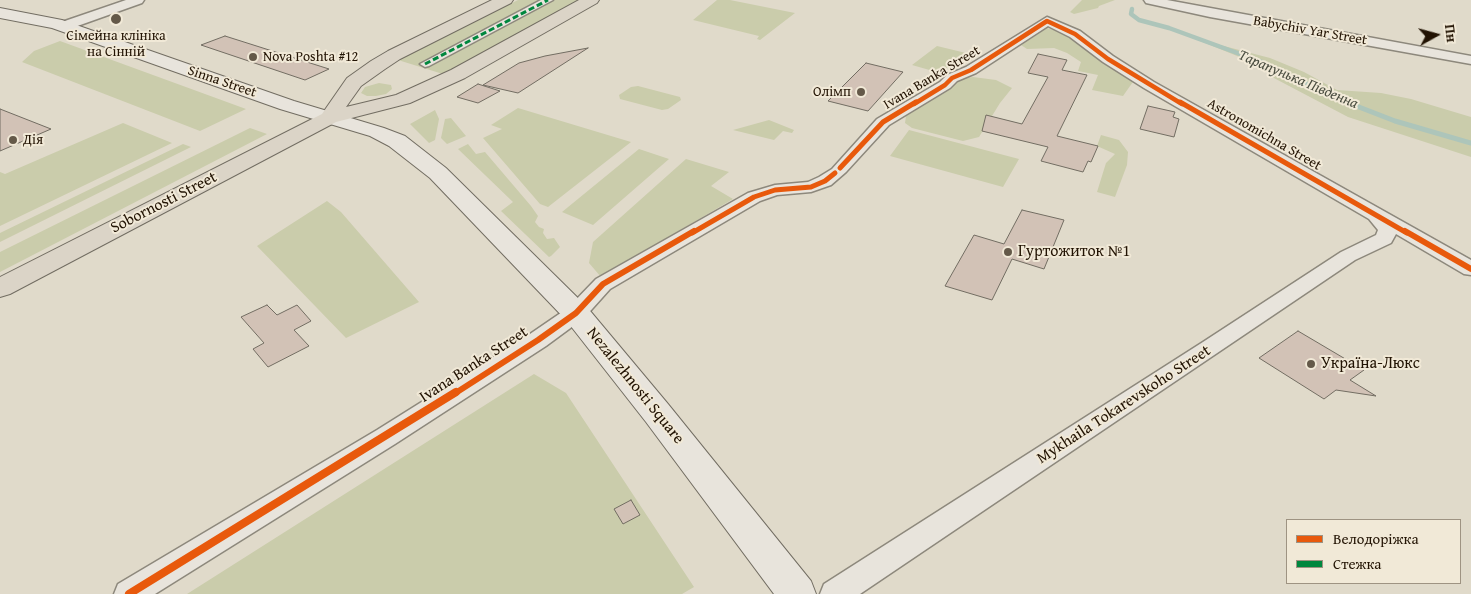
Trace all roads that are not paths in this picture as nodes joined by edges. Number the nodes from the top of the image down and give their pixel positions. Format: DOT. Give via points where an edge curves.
graph roads {
  1 [pos="138,0"];
  2 [pos="505,0"];
  3 [pos="548,0"];
  4 [pos="591,0"];
  5 [pos="1150,0"];
  6 [pos="0,13"];
  7 [pos="1047,21"];
  8 [pos="64,26"];
  9 [pos="1471,60"];
  10 [pos="425,64"];
  11 [pos="329,118"];
  12 [pos="1372,211"];
  13 [pos="1384,239"];
  14 [pos="1463,265"];
  15 [pos="0,288"];
  16 [pos="576,313"];
  17 [pos="129,594"];
  18 [pos="797,594"];
  19 [pos="835,594"];
  1 -- 8 [label="street"];
  2 -- 11 [label="main road, Sobornosti Street" via="378,65 354,82"];
  3 -- 10 [label="street"];
  4 -- 11 [label="main road, Sobornosti Street" via="458,74 412,95"];
  5 -- 9 [label="street, Babychiv Yar Street"];
  6 -- 8 [label="main road, Sinna Street"];
  7 -- 12 [label="street, Astronomichna Street" via="1075,34 1149,85"];
  7 -- 16 [label="street, Ivana Banka Street" via="883,122 825,181 811,187 775,190 754,197 603,284"];
  8 -- 11 [label="main road, Sinna Street"];
  11 -- 15 [label="main road, Sobornosti Street"];
  11 -- 16 [label="main road, Nezalezhnosti Square" via="397,141 438,173"];
  12 -- 13 [label="street" via="1388,228"];
  12 -- 14 [label="street, Astronomichna Street"];
  13 -- 14 [label="street" via="1412,244"];
  13 -- 19 [label="street, Mykhaila Tokarevskoho Street" via="1348,256"];
  16 -- 17 [label="street, Ivana Banka Street" via="429,410"];
  16 -- 18 [label="main road, Nezalezhnosti Square"];
}
